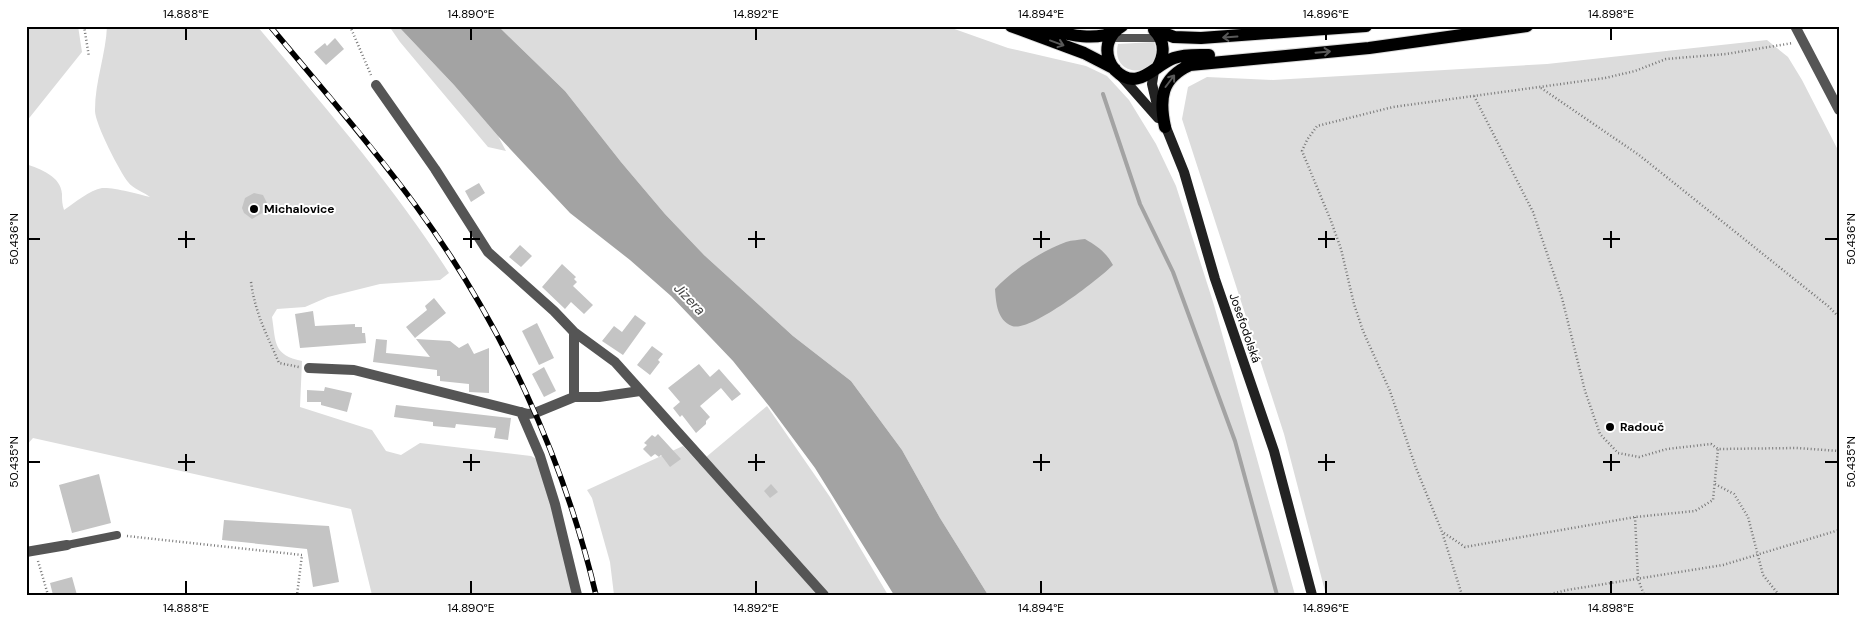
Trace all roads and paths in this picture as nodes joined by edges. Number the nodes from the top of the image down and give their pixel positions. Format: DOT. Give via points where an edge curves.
graph roads {
  1 [pos="84,26"];
  2 [pos="350,26"];
  3 [pos="1011,26"];
  4 [pos="1031,26"];
  5 [pos="1366,26"];
  6 [pos="1527,26"];
  7 [pos="1795,26"];
  8 [pos="1117,30"];
  9 [pos="1154,30"];
  10 [pos="1803,42"];
  11 [pos="1274,56"];
  12 [pos="89,57"];
  13 [pos="1116,71"];
  14 [pos="1154,71"];
  15 [pos="376,85"];
  16 [pos="1540,87"];
  17 [pos="1474,96"];
  18 [pos="1839,110"];
  19 [pos="1165,127"];
  20 [pos="251,282"];
  21 [pos="1839,317"];
  22 [pos="574,332"];
  23 [pos="308,368"];
  24 [pos="640,391"];
  25 [pos="574,397"];
  26 [pos="522,412"];
  27 [pos="1718,449"];
  28 [pos="1839,451"];
  29 [pos="1714,484"];
  30 [pos="1635,517"];
  31 [pos="1839,530"];
  32 [pos="1442,532"];
  33 [pos="118,535"];
  34 [pos="67,545"];
  35 [pos="30,551"];
  36 [pos="1757,555"];
  37 [pos="1638,579"];
  38 [pos="48,595"];
  39 [pos="296,595"];
  40 [pos="577,595"];
  41 [pos="824,595"];
  42 [pos="1312,595"];
  43 [pos="1462,595"];
  44 [pos="1547,595"];
  45 [pos="1644,595"];
  46 [pos="1779,595"];
  1 -- 12 [label="path"];
  2 -- 15 [label="path"];
  3 -- 13 [label="main road, one-way" via="1084,53"];
  4 -- 8 [label="main road" via="1087,36 1104,36"];
  5 -- 9 [label="main road, one-way" via="1183,38"];
  11 -- 6 [label="main road, one-way" via="1396,45"];
  7 -- 10 [label="street"];
  8 -- 9 [label="lane"];
  8 -- 13 [label="main road" via="1107,54"];
  9 -- 14 [label="main road" via="1163,55"];
  10 -- 16 [label="path" via="1666,60 1605,78"];
  10 -- 18 [label="street"];
  11 -- 14 [label="main road" via="1184,56 1168,61"];
  19 -- 11 [label="main road, one-way" via="1161,108 1163,92 1169,80 1184,67"];
  13 -- 14 [label="main road" via="1125,77 1136,78"];
  13 -- 19 [label="main road"];
  14 -- 19 [label="main road, Josefodolská" via="1153,90"];
  15 -- 22 [label="street" via="488,252"];
  16 -- 17 [label="path"];
  16 -- 21 [label="path" via="1638,155"];
  17 -- 27 [label="path" via="1532,212 1562,298 1584,392 1600,434 1618,453 1638,457 1667,449 1711,444"];
  17 -- 32 [label="path" via="1393,107 1317,126 1302,151 1332,222 1363,331 1390,391"];
  19 -- 42 [label="main road, Josefodolská" via="1184,172 1274,451"];
  20 -- 23 [label="path" via="261,324 279,363"];
  22 -- 24 [label="street" via="615,362"];
  22 -- 25 [label="street"];
  23 -- 26 [label="street" via="354,370"];
  24 -- 25 [label="street"];
  24 -- 41 [label="street"];
  25 -- 26 [label="street" via="535,413"];
  26 -- 40 [label="street" via="555,504"];
  27 -- 28 [label="path"];
  27 -- 29 [label="path"];
  29 -- 30 [label="path" via="1713,500 1695,511"];
  29 -- 36 [label="path" via="1734,494 1748,517"];
  30 -- 32 [label="path" via="1465,547"];
  30 -- 37 [label="path"];
  31 -- 36 [label="path"];
  32 -- 43 [label="path"];
  33 -- 34 [label="lane"];
  33 -- 39 [label="path" via="302,555"];
  34 -- 35 [label="street"];
  35 -- 38 [label="path"];
  36 -- 37 [label="path" via="1723,565"];
  36 -- 46 [label="path" via="1763,575"];
  37 -- 44 [label="path"];
  37 -- 45 [label="path"];
}
